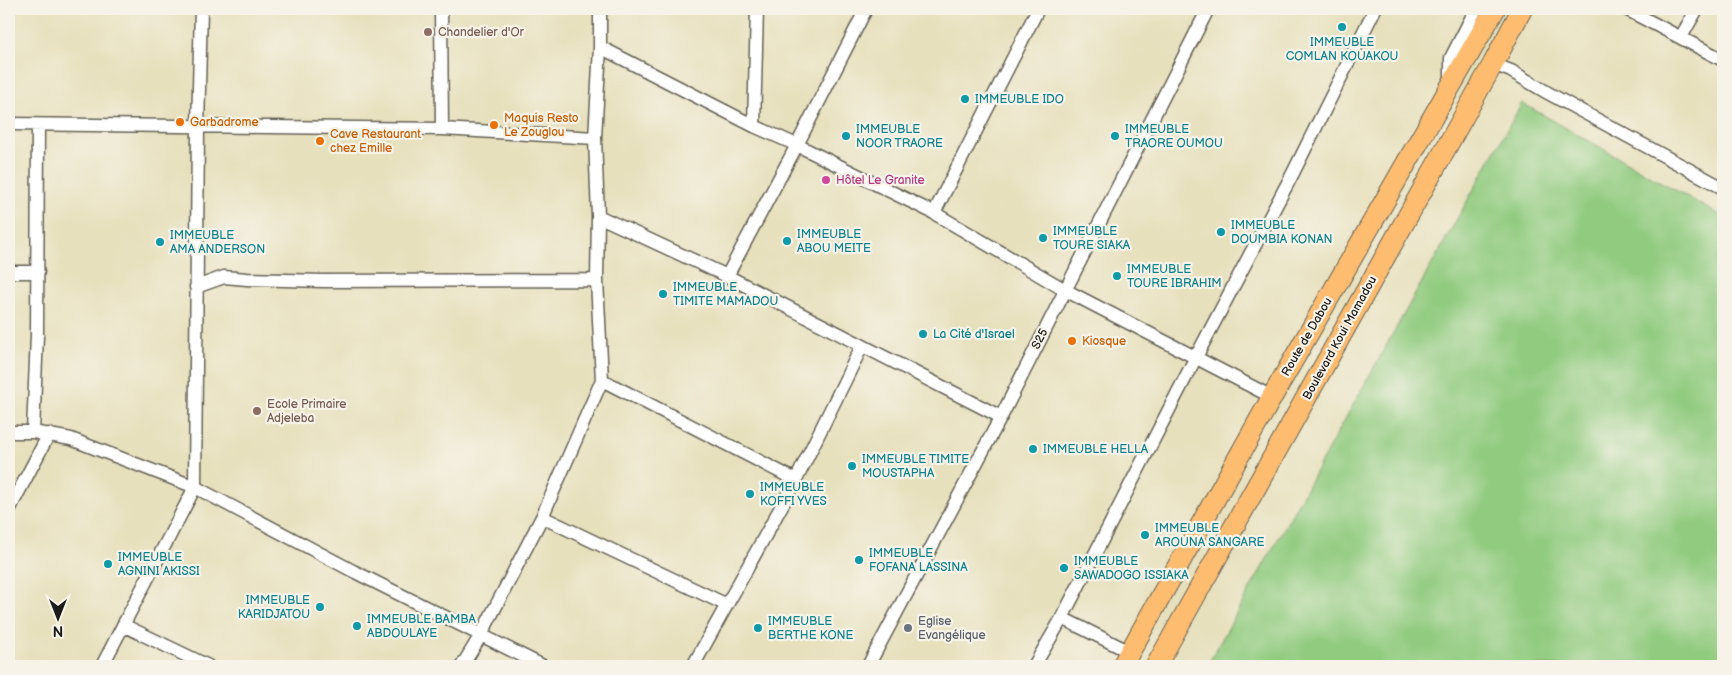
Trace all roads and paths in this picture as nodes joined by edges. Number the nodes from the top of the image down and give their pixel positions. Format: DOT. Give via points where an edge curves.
graph roads {
  1 [pos="201,9"];
  2 [pos="441,9"];
  3 [pos="600,9"];
  4 [pos="757,9"];
  5 [pos="866,9"];
  6 [pos="1038,9"];
  7 [pos="1208,9"];
  8 [pos="1375,9"];
  9 [pos="1476,9"];
  10 [pos="1495,9"];
  11 [pos="1522,9"];
  12 [pos="1626,9"];
  13 [pos="1697,9"];
  14 [pos="1681,37"];
  15 [pos="600,47"];
  16 [pos="1723,60"];
  17 [pos="1492,64"];
  18 [pos="1451,86"];
  19 [pos="9,124"];
  20 [pos="38,125"];
  21 [pos="754,126"];
  22 [pos="198,127"];
  23 [pos="442,129"];
  24 [pos="595,138"];
  25 [pos="797,145"];
  26 [pos="1723,188"];
  27 [pos="934,213"];
  28 [pos="598,216"];
  29 [pos="9,272"];
  30 [pos="38,272"];
  31 [pos="726,276"];
  32 [pos="597,280"];
  33 [pos="196,287"];
  34 [pos="1065,290"];
  35 [pos="862,346"];
  36 [pos="1196,357"];
  37 [pos="602,380"];
  38 [pos="1272,397"];
  39 [pos="1001,417"];
  40 [pos="9,432"];
  41 [pos="34,432"];
  42 [pos="49,434"];
  43 [pos="796,480"];
  44 [pos="195,487"];
  45 [pos="9,510"];
  46 [pos="542,517"];
  47 [pos="727,605"];
  48 [pos="1062,618"];
  49 [pos="123,625"];
  50 [pos="480,635"];
  51 [pos="1126,659"];
  52 [pos="102,666"];
  53 [pos="208,666"];
  54 [pos="462,666"];
  55 [pos="543,666"];
  56 [pos="693,666"];
  57 [pos="868,666"];
  58 [pos="1034,666"];
  59 [pos="1156,666"];
  1 -- 22 [label="street"];
  2 -- 23 [label="street"];
  3 -- 15 [label="street"];
  4 -- 21 [label="street"];
  5 -- 25 [label="street"];
  6 -- 27 [label="street"];
  7 -- 34 [label="street, S25"];
  8 -- 36 [label="street"];
  9 -- 18 [label="street" via="1451,58"];
  10 -- 18 [label="main road, Route de Dabou"];
  11 -- 17 [label="main road, Boulevard Koui Mamadou"];
  12 -- 14 [label="street"];
  13 -- 14 [label="street"];
  14 -- 16 [label="street"];
  15 -- 21 [label="street"];
  15 -- 24 [label="street"];
  17 -- 26 [label="street" via="1511,71"];
  17 -- 59 [label="main road, Boulevard Koui Mamadou"];
  18 -- 38 [label="main road, Route de Dabou"];
  19 -- 20 [label="street"];
  20 -- 22 [label="street"];
  20 -- 30 [label="street"];
  21 -- 25 [label="street"];
  22 -- 23 [label="street"];
  22 -- 33 [label="street"];
  23 -- 24 [label="street"];
  24 -- 28 [label="street"];
  25 -- 27 [label="street"];
  25 -- 31 [label="street"];
  27 -- 34 [label="street"];
  28 -- 31 [label="street"];
  28 -- 32 [label="street"];
  29 -- 30 [label="street"];
  30 -- 41 [label="street"];
  31 -- 35 [label="street"];
  32 -- 33 [label="street" via="323,281 224,277"];
  32 -- 37 [label="street"];
  33 -- 44 [label="street"];
  34 -- 36 [label="street"];
  34 -- 39 [label="street, S25"];
  35 -- 39 [label="street"];
  35 -- 43 [label="street"];
  36 -- 38 [label="street"];
  36 -- 48 [label="street"];
  37 -- 43 [label="street"];
  37 -- 46 [label="street"];
  38 -- 51 [label="main road, Route de Dabou"];
  39 -- 57 [label="street, S25"];
  40 -- 41 [label="street"];
  41 -- 42 [label="street"];
  42 -- 44 [label="street" via="91,446"];
  42 -- 45 [label="street"];
  43 -- 47 [label="street"];
  44 -- 49 [label="street"];
  44 -- 50 [label="street"];
  46 -- 47 [label="street"];
  46 -- 50 [label="street"];
  47 -- 56 [label="street"];
  48 -- 51 [label="street"];
  48 -- 58 [label="street"];
  49 -- 52 [label="street"];
  49 -- 53 [label="street"];
  50 -- 54 [label="street"];
  50 -- 55 [label="street"];
}
